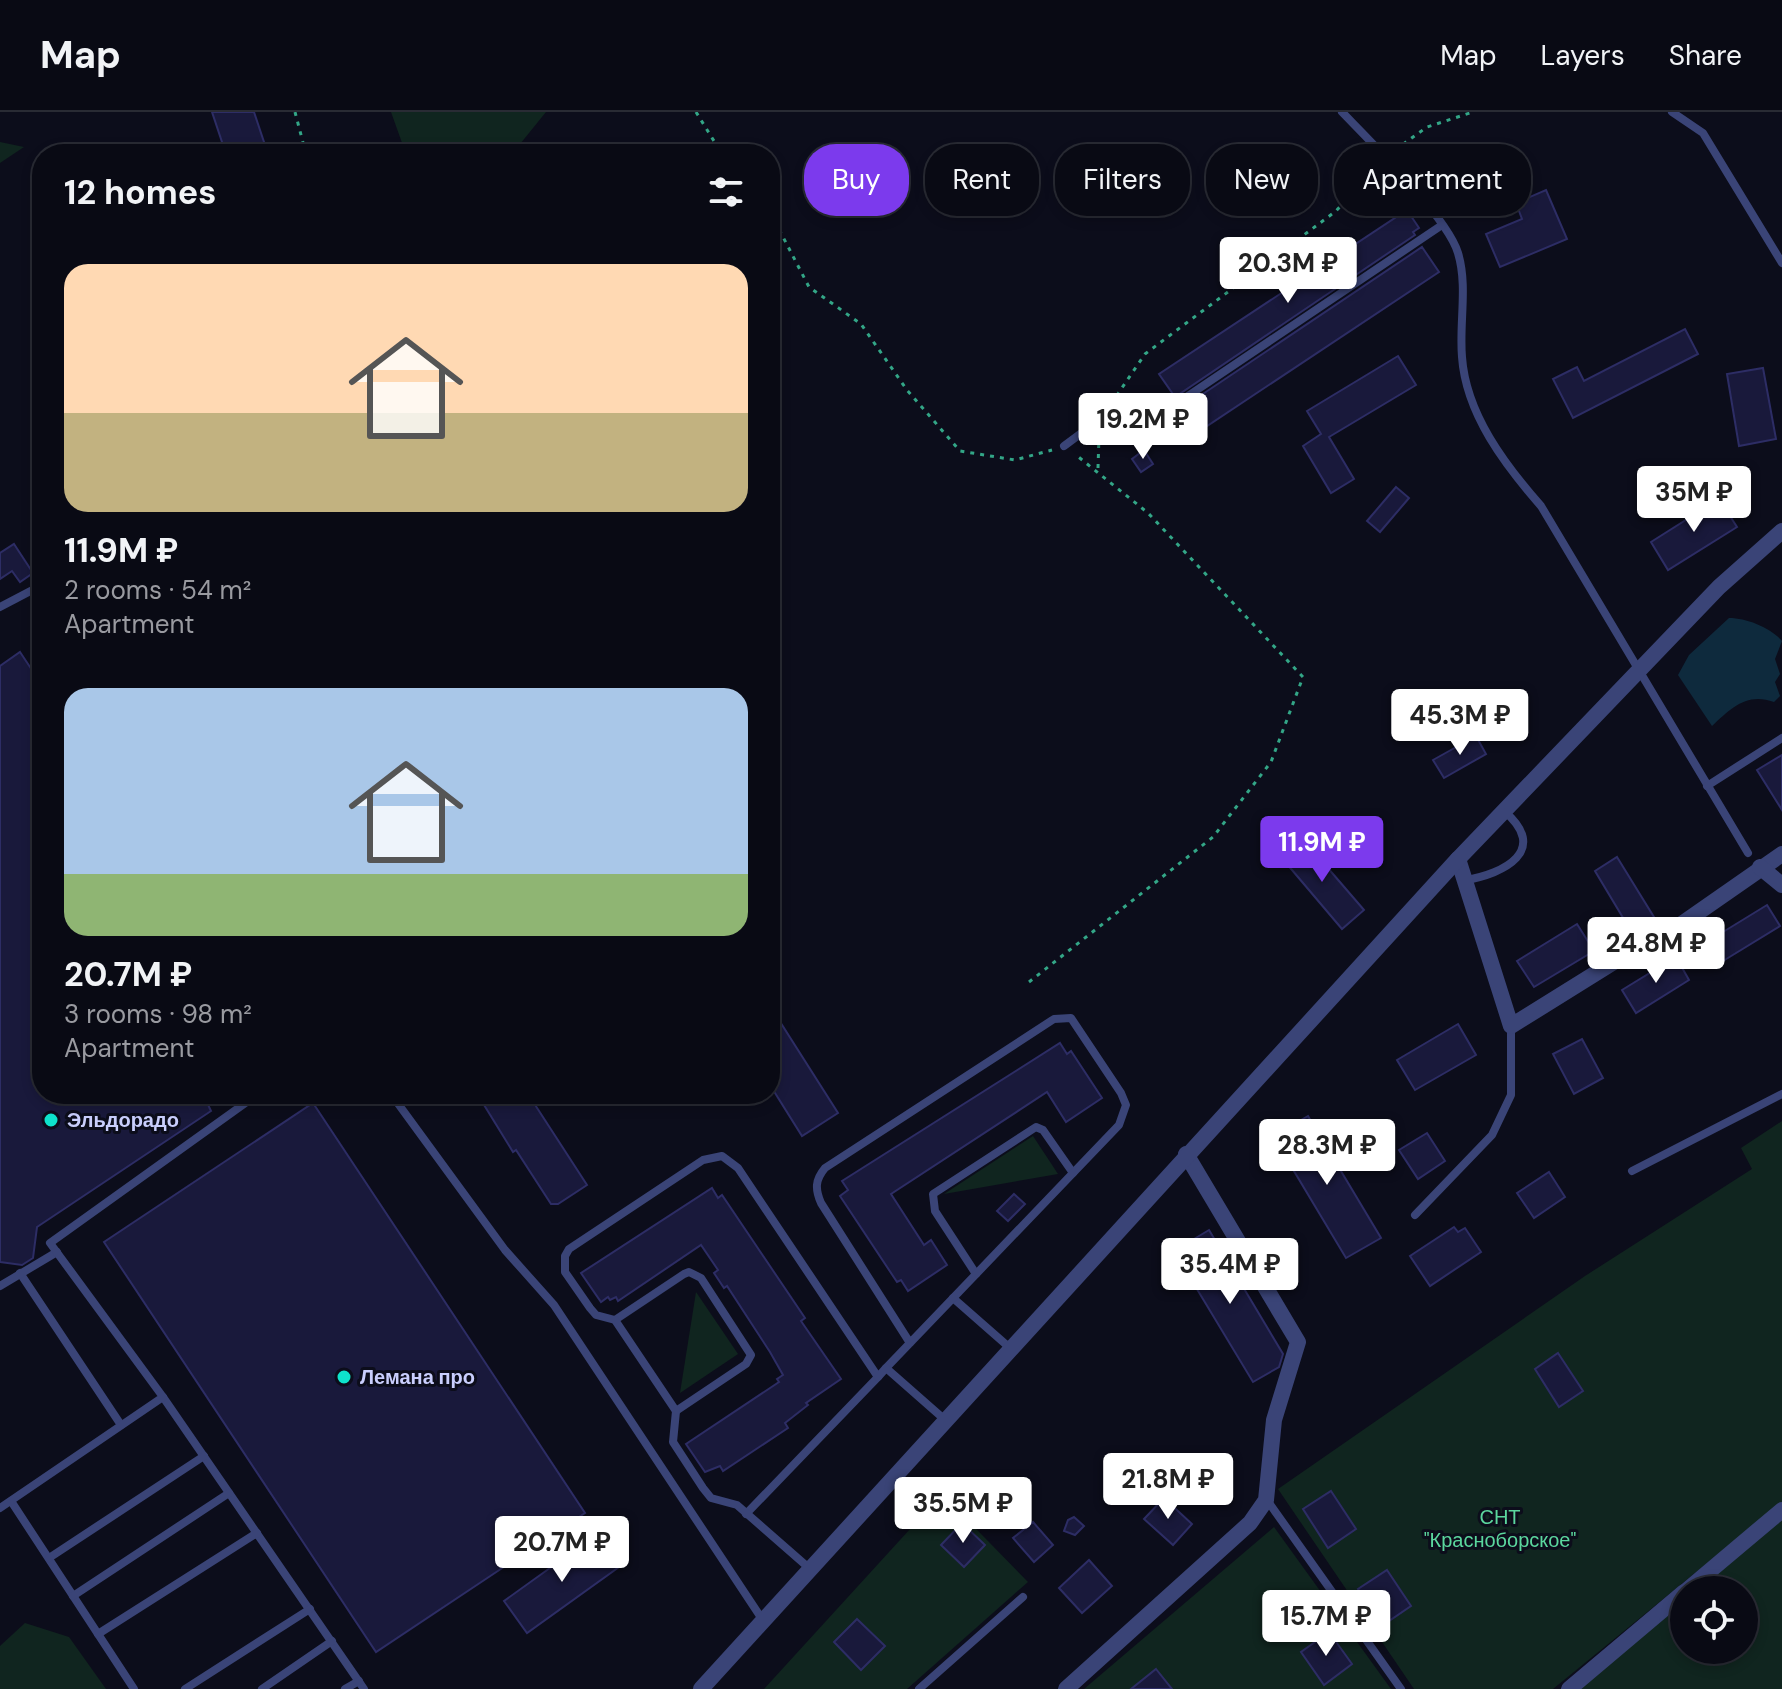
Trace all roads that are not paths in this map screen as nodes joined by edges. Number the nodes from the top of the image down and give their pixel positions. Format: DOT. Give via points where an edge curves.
graph roads {
  1 [pos="1342,112"];
  2 [pos="1672,112"];
  3 [pos="1442,225"];
  4 [pos="1782,263"];
  5 [pos="1064,446"];
  6 [pos="1777,539"];
  7 [pos="32,590"];
  8 [pos="0,607"];
  9 [pos="1639,669"];
  10 [pos="1782,738"];
  11 [pos="1707,786"];
  12 [pos="1504,811"];
  13 [pos="1748,853"];
  14 [pos="1782,854"];
  15 [pos="1458,859"];
  16 [pos="1760,867"];
  17 [pos="1465,880"];
  18 [pos="1782,885"];
  19 [pos="1511,1026"];
  20 [pos="1782,1094"];
  21 [pos="244,1104"];
  22 [pos="398,1104"];
  23 [pos="1186,1154"];
  24 [pos="1632,1171"];
  25 [pos="1073,1173"];
  26 [pos="1415,1215"];
  27 [pos="57,1252"];
  28 [pos="20,1273"];
  29 [pos="976,1274"];
  30 [pos="0,1286"];
  31 [pos="953,1298"];
  32 [pos="615,1320"];
  33 [pos="910,1343"];
  34 [pos="1010,1348"];
  35 [pos="886,1368"];
  36 [pos="878,1377"];
  37 [pos="163,1397"];
  38 [pos="676,1411"];
  39 [pos="944,1419"];
  40 [pos="121,1425"];
  41 [pos="204,1456"];
  42 [pos="229,1493"];
  43 [pos="1266,1500"];
  44 [pos="11,1501"];
  45 [pos="0,1508"];
  46 [pos="1782,1510"];
  47 [pos="746,1514"];
  48 [pos="257,1533"];
  49 [pos="49,1558"];
  50 [pos="809,1568"];
  51 [pos="1703,1576"];
  52 [pos="73,1596"];
  53 [pos="1023,1597"];
  54 [pos="1670,1604"];
  55 [pos="310,1609"];
  56 [pos="762,1619"];
  57 [pos="98,1634"];
  58 [pos="332,1641"];
  59 [pos="361,1685"];
  60 [pos="134,1689"];
  61 [pos="185,1689"];
  62 [pos="262,1689"];
  63 [pos="345,1689"];
  64 [pos="701,1689"];
  65 [pos="919,1689"];
  66 [pos="1066,1689"];
  67 [pos="1401,1689"];
  68 [pos="1569,1689"];
  1 -- 3 [label="lane"];
  2 -- 4 [label="lane" via="1703,133"];
  3 -- 5 [label="lane" via="1176,404 1099,420"];
  3 -- 9 [label="lane" via="1458,255 1462,360 1474,407 1506,467 1541,506"];
  6 -- 9 [label="street" via="1719,587"];
  7 -- 8 [label="lane"];
  9 -- 11 [label="lane"];
  9 -- 12 [label="street"];
  10 -- 11 [label="lane"];
  11 -- 13 [label="lane"];
  12 -- 15 [label="street"];
  12 -- 17 [label="lane" via="1519,829 1519,855 1509,868"];
  14 -- 16 [label="street"];
  15 -- 17 [label="street"];
  15 -- 23 [label="street"];
  16 -- 18 [label="street"];
  16 -- 19 [label="street" via="1673,930"];
  17 -- 19 [label="street"];
  19 -- 26 [label="lane" via="1511,1095 1492,1135"];
  20 -- 24 [label="lane"];
  21 -- 27 [label="lane" via="50,1243"];
  22 -- 56 [label="lane" via="505,1250 554,1305"];
  23 -- 34 [label="street"];
  23 -- 43 [label="street" via="1298,1342 1274,1420"];
  25 -- 29 [label="lane"];
  25 -- 29 [label="lane" via="1036,1127 933,1194 935,1211"];
  25 -- 33 [label="lane" via="1119,1125 1126,1105 1076,1023 1062,1016 825,1168 817,1177 821,1203"];
  27 -- 28 [label="lane"];
  27 -- 37 [label="lane"];
  28 -- 30 [label="lane"];
  28 -- 40 [label="lane"];
  29 -- 31 [label="lane"];
  31 -- 33 [label="lane"];
  31 -- 34 [label="lane"];
  32 -- 36 [label="lane" via="590,1308 565,1272 565,1256 703,1160 722,1156 738,1168"];
  32 -- 38 [label="lane"];
  32 -- 38 [label="lane" via="684,1274 701,1278 751,1355 746,1364"];
  33 -- 35 [label="lane"];
  34 -- 39 [label="street"];
  35 -- 36 [label="lane"];
  35 -- 39 [label="lane"];
  36 -- 47 [label="lane"];
  37 -- 40 [label="lane"];
  37 -- 41 [label="lane"];
  38 -- 47 [label="lane" via="673,1442 703,1488 711,1498 737,1505"];
  39 -- 50 [label="street"];
  40 -- 44 [label="lane"];
  41 -- 42 [label="lane"];
  41 -- 49 [label="lane"];
  42 -- 48 [label="lane"];
  42 -- 52 [label="lane"];
  43 -- 66 [label="street" via="1250,1523"];
  43 -- 67 [label="lane"];
  44 -- 45 [label="lane"];
  44 -- 49 [label="lane"];
  46 -- 51 [label="street"];
  47 -- 50 [label="lane"];
  48 -- 55 [label="lane"];
  48 -- 57 [label="lane"];
  49 -- 52 [label="lane"];
  50 -- 56 [label="street"];
  52 -- 57 [label="lane"];
  53 -- 65 [label="lane"];
  54 -- 68 [label="street"];
  55 -- 58 [label="lane"];
  55 -- 61 [label="lane"];
  56 -- 64 [label="street"];
  57 -- 60 [label="lane"];
  58 -- 59 [label="lane"];
  58 -- 62 [label="lane"];
  59 -- 63 [label="lane"];
}
